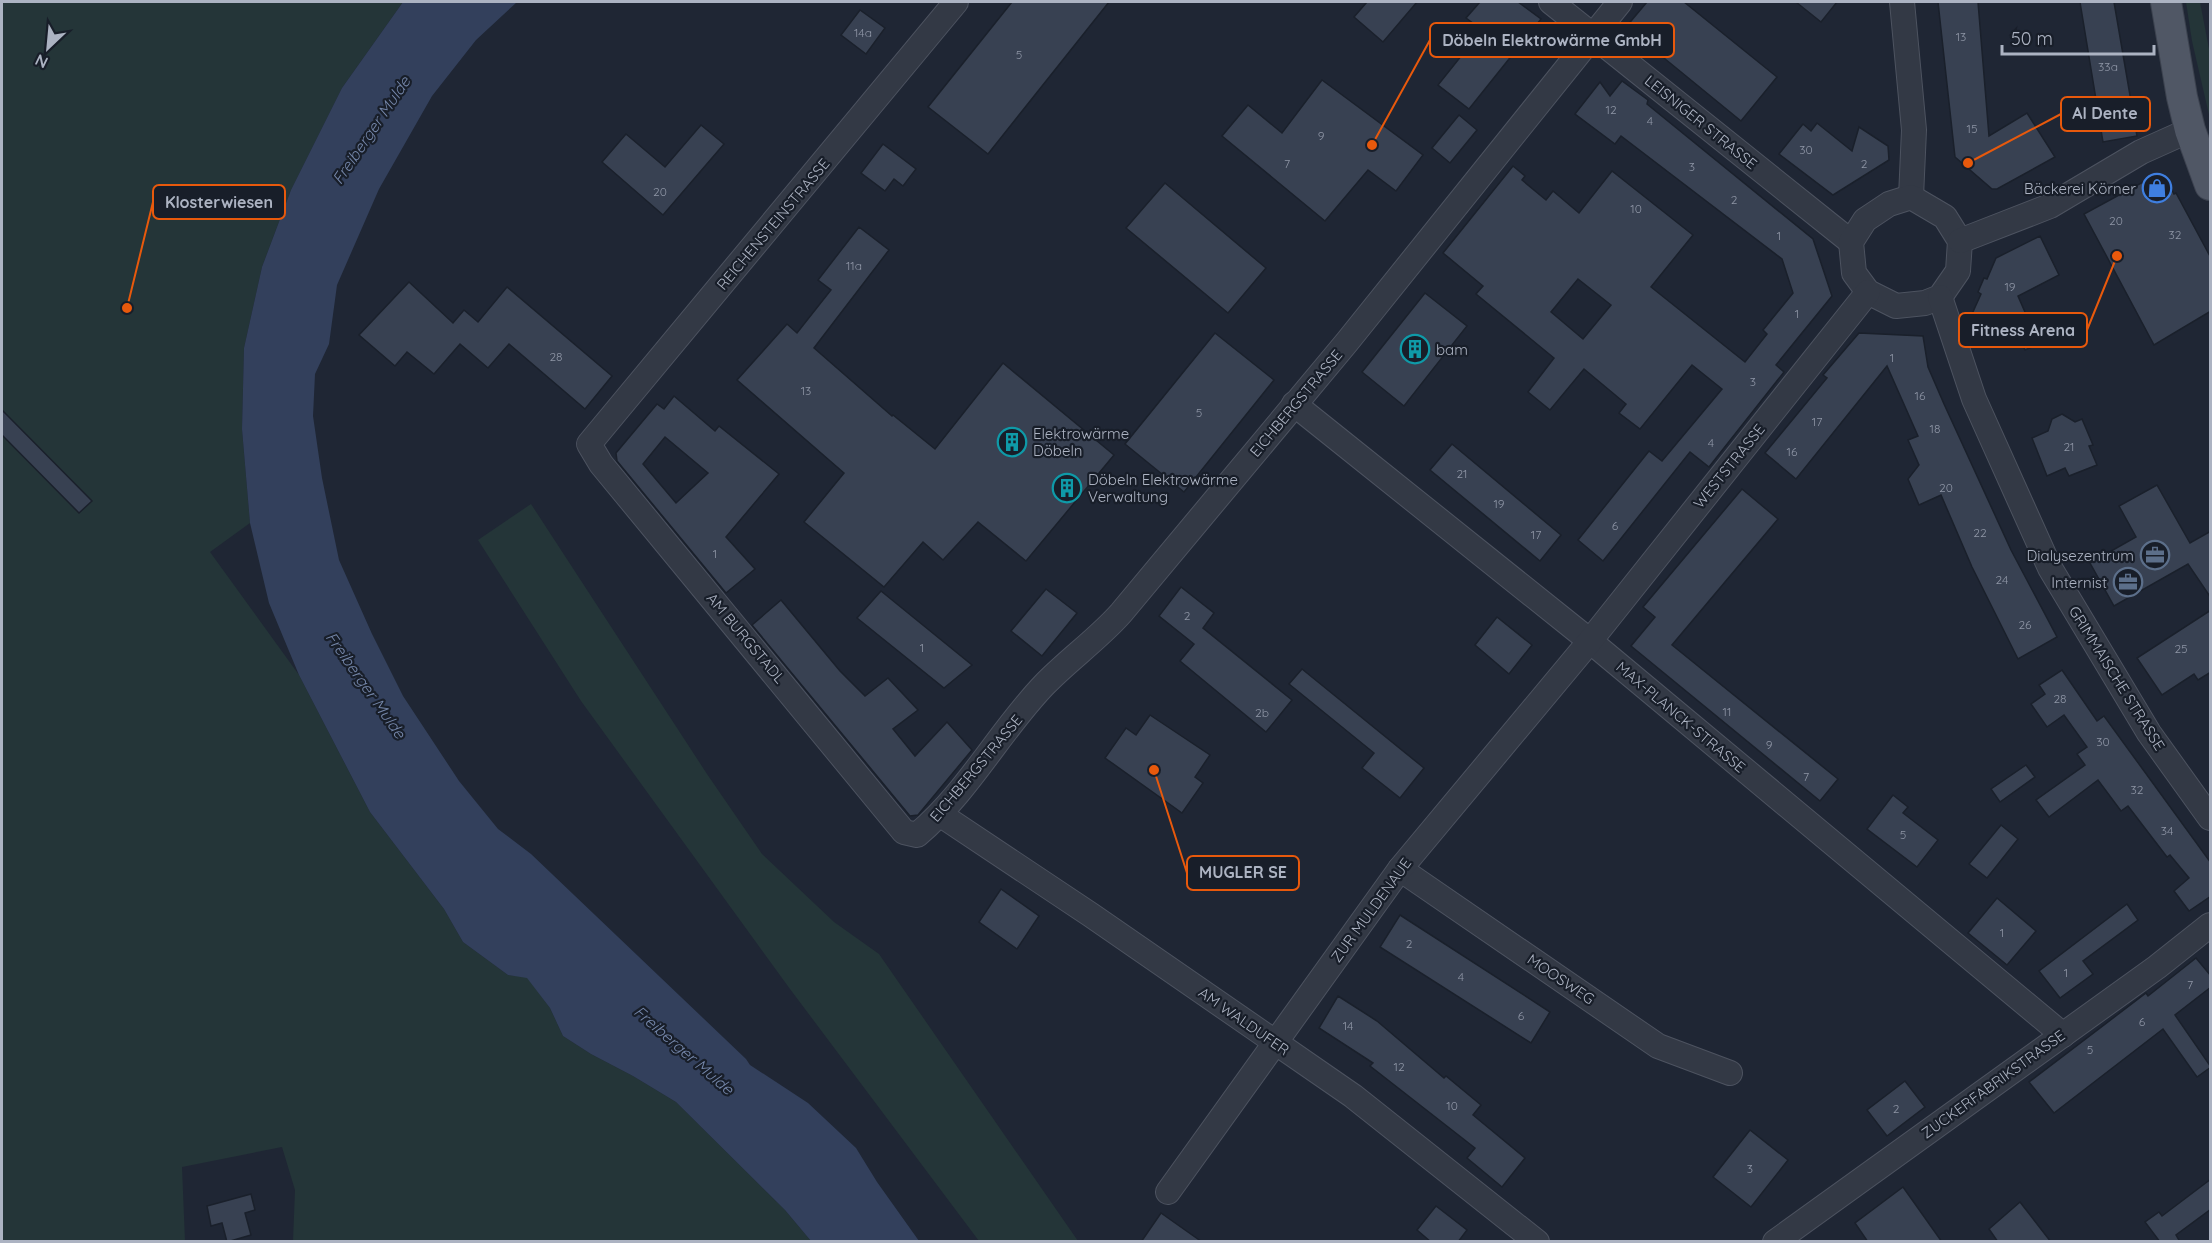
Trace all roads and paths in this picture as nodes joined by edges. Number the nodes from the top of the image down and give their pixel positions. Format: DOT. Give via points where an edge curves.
graph roads {
  1 [pos="956,2"];
  2 [pos="1551,2"];
  3 [pos="1620,2"];
  4 [pos="1902,2"];
  5 [pos="2166,2"];
  6 [pos="1593,35"];
  7 [pos="2190,130"];
  8 [pos="2211,185"];
  9 [pos="1911,197"];
  10 [pos="1960,241"];
  11 [pos="1851,242"];
  12 [pos="1868,292"];
  13 [pos="1940,297"];
  14 [pos="1294,404"];
  15 [pos="589,444"];
  16 [pos="1590,641"];
  17 [pos="941,815"];
  18 [pos="2211,818"];
  19 [pos="904,832"];
  20 [pos="1400,869"];
  21 [pos="2211,925"];
  22 [pos="2062,1035"];
  23 [pos="1275,1043"];
  24 [pos="1730,1073"];
  25 [pos="1168,1192"];
  26 [pos="1537,1242"];
  27 [pos="1776,1242"];
  1 -- 15 [label="street, REICHENSTEINSTRASSE"];
  2 -- 6 [label="street, LEISNIGER STRASSE"];
  3 -- 6 [label="street, EICHBERGSTRASSE"];
  4 -- 9 [label="street" via="1914,130"];
  5 -- 7 [label="main road"];
  6 -- 11 [label="street, LEISNIGER STRASSE"];
  6 -- 14 [label="street, EICHBERGSTRASSE"];
  7 -- 8 [label="main road"];
  7 -- 10 [label="street" via="2141,152 2050,206"];
  9 -- 10 [label="street" via="1945,217"];
  9 -- 11 [label="street" via="1889,204 1865,220"];
  10 -- 13 [label="street" via="1958,271"];
  11 -- 12 [label="street" via="1854,273"];
  12 -- 13 [label="street" via="1896,306"];
  12 -- 16 [label="street, WESTSTRASSE"];
  13 -- 18 [label="street, GRIMMAISCHE STRASSE" via="1974,399 2050,568 2149,733"];
  14 -- 16 [label="street, MAX-PLANCK-STRASSE"];
  14 -- 17 [label="street, EICHBERGSTRASSE" via="1109,626 1044,686"];
  15 -- 19 [label="street, AM BURGSTADL" via="601,464"];
  16 -- 20 [label="street, ZUR MULDENAUE"];
  16 -- 22 [label="street, MAX-PLANCK-STRASSE"];
  17 -- 19 [label="street, EICHBERGSTRASSE" via="917,835"];
  17 -- 23 [label="street, AM WALDUFER"];
  20 -- 23 [label="street, ZUR MULDENAUE"];
  20 -- 24 [label="street, MOOSWEG" via="1658,1046"];
  21 -- 22 [label="street, ZUCKERFABRIKSTRASSE"];
  22 -- 27 [label="street, ZUCKERFABRIKSTRASSE"];
  23 -- 25 [label="street, ZUR MULDENAUE"];
  23 -- 26 [label="street, AM WALDUFER" via="1353,1096"];
}
